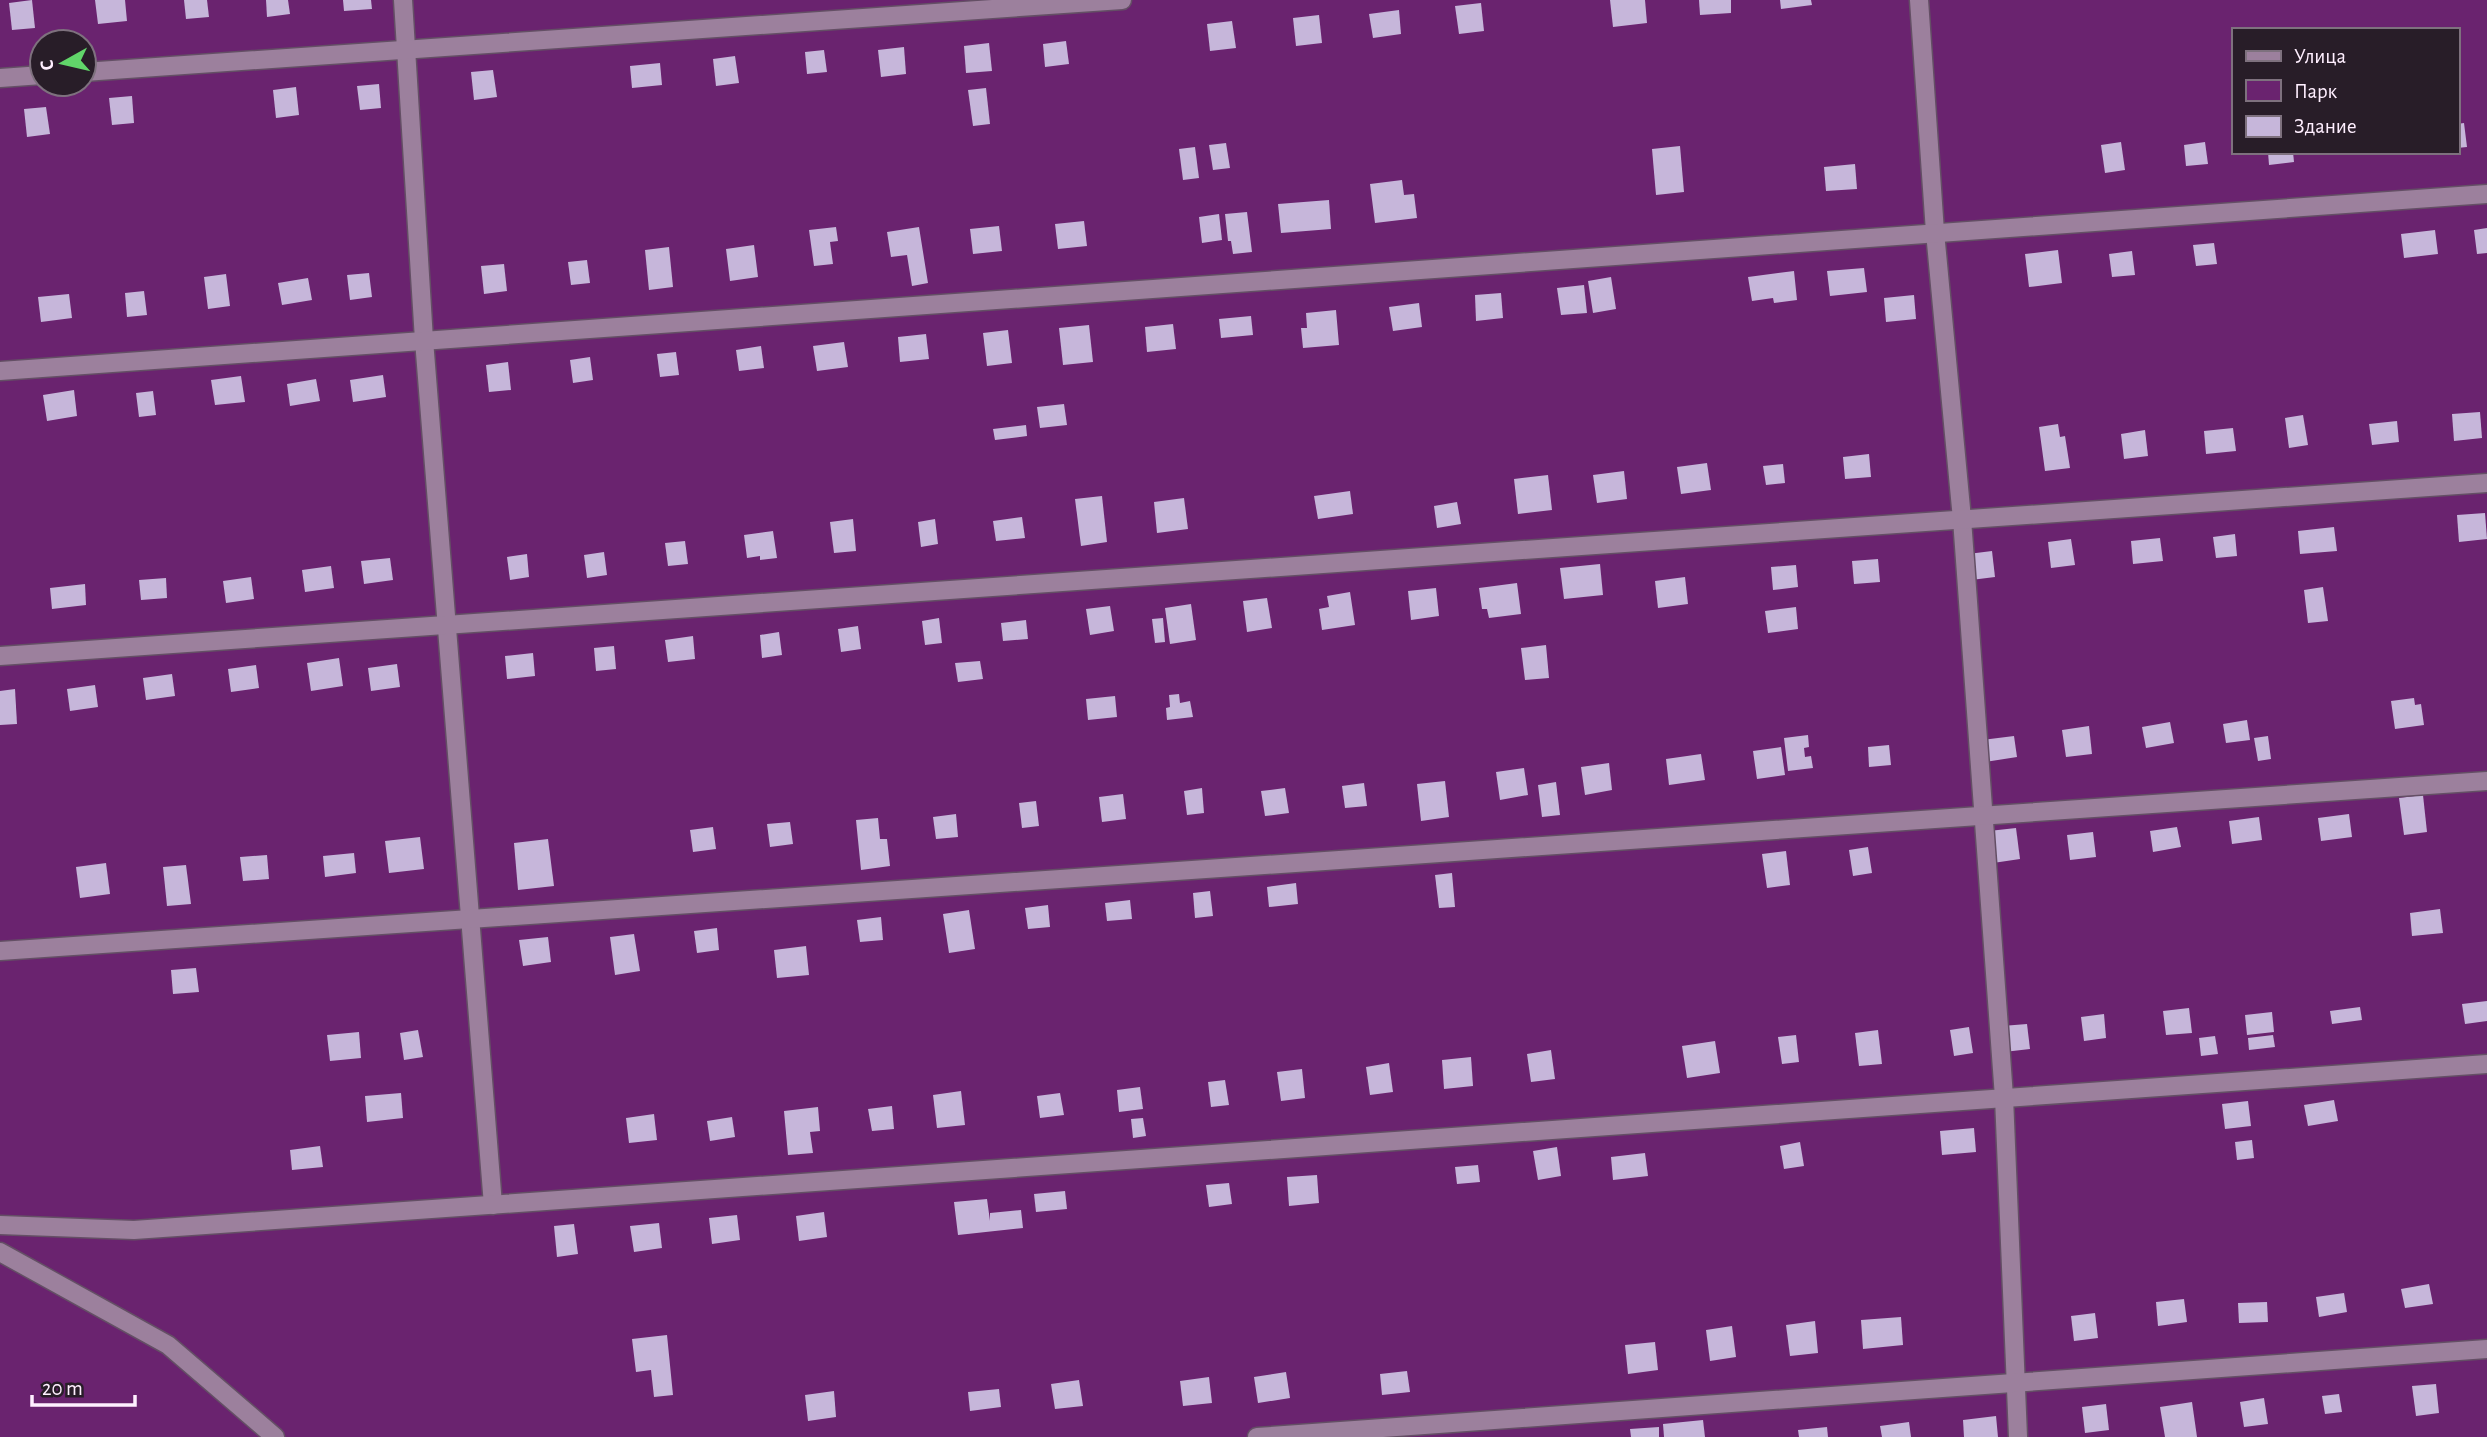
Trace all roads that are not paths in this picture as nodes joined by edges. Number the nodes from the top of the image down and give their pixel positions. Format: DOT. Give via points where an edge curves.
graph roads {
  1 [pos="403,0"];
  2 [pos="1122,0"];
  3 [pos="1919,0"];
  4 [pos="407,48"];
  5 [pos="98,71"];
  6 [pos="28,76"];
  7 [pos="0,78"];
  8 [pos="2487,194"];
  9 [pos="1935,232"];
  10 [pos="424,340"];
  11 [pos="0,370"];
  12 [pos="2487,483"];
  13 [pos="1962,519"];
  14 [pos="447,626"];
  15 [pos="0,656"];
  16 [pos="2487,781"];
  17 [pos="1983,813"];
  18 [pos="470,922"];
  19 [pos="0,951"];
  20 [pos="2487,1064"];
  21 [pos="2004,1097"];
  22 [pos="493,1205"];
  23 [pos="0,1226"];
  24 [pos="0,1252"];
  25 [pos="2487,1349"];
  26 [pos="2014,1382"];
  27 [pos="275,1437"];
  28 [pos="1257,1437"];
  29 [pos="2018,1437"];
  1 -- 4 [label="street"];
  2 -- 4 [label="street"];
  3 -- 9 [label="street"];
  4 -- 5 [label="street"];
  4 -- 10 [label="street"];
  6 -- 7 [label="street"];
  8 -- 9 [label="street"];
  9 -- 10 [label="street"];
  9 -- 13 [label="street"];
  10 -- 11 [label="street"];
  10 -- 14 [label="street"];
  12 -- 13 [label="street"];
  13 -- 14 [label="street"];
  13 -- 17 [label="street"];
  14 -- 15 [label="street"];
  14 -- 18 [label="street"];
  16 -- 17 [label="street"];
  17 -- 18 [label="street"];
  17 -- 21 [label="street"];
  18 -- 19 [label="street"];
  18 -- 22 [label="street"];
  20 -- 21 [label="street"];
  21 -- 22 [label="street"];
  21 -- 26 [label="street"];
  22 -- 23 [label="street" via="134,1230"];
  24 -- 27 [label="street" via="168,1345"];
  25 -- 26 [label="street"];
  26 -- 28 [label="street"];
  26 -- 29 [label="street"];
}
